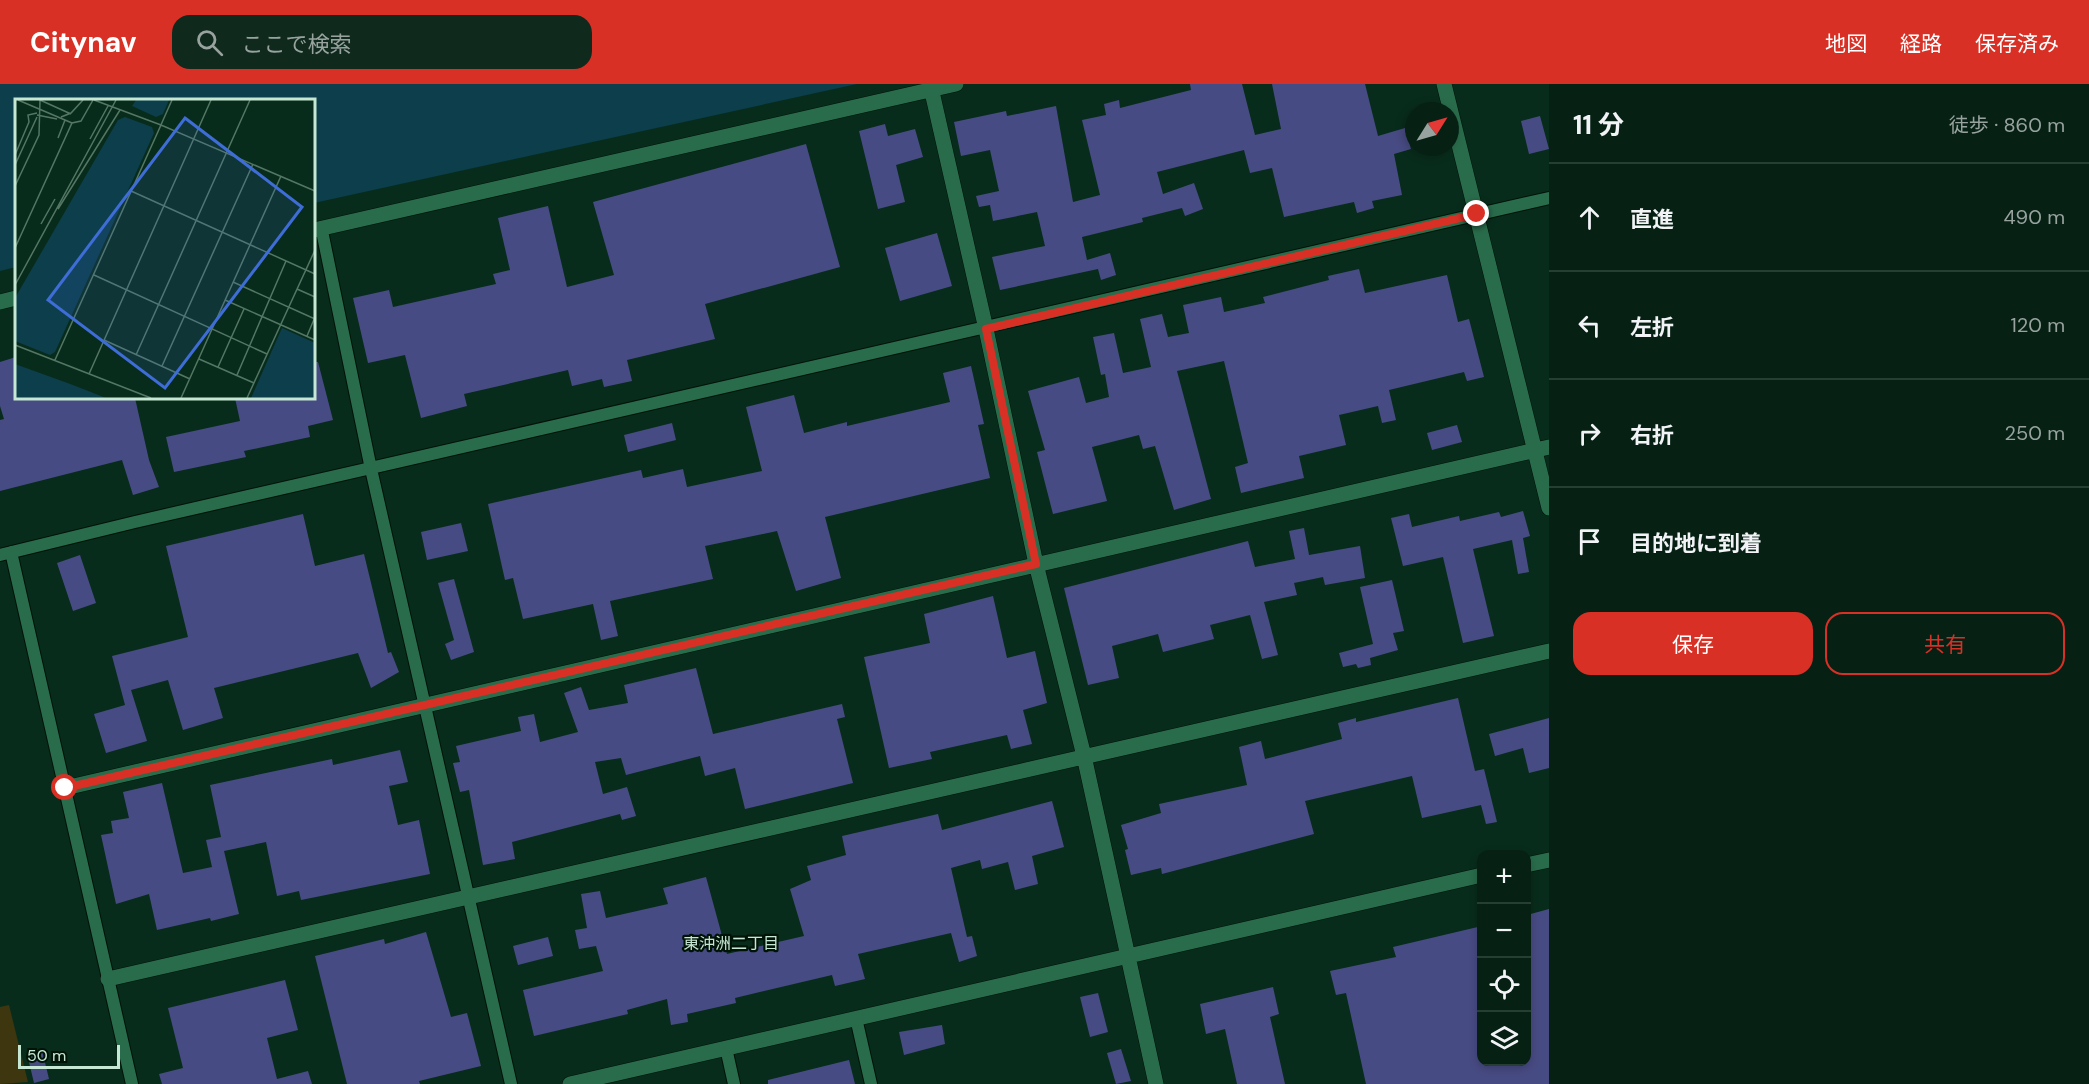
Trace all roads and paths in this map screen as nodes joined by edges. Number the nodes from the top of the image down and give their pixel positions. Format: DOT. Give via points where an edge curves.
graph roads {
  1 [pos="956,84"];
  2 [pos="967,84"];
  3 [pos="1444,84"];
  4 [pos="932,92"];
  5 [pos="1549,198"];
  6 [pos="1477,214"];
  7 [pos="316,231"];
  8 [pos="15,299"];
  9 [pos="0,303"];
  10 [pos="986,329"];
  11 [pos="1542,449"];
  12 [pos="371,469"];
  13 [pos="1549,508"];
  14 [pos="6,554"];
  15 [pos="1036,564"];
  16 [pos="1549,651"];
  17 [pos="424,705"];
  18 [pos="1084,756"];
  19 [pos="65,788"];
  20 [pos="1549,860"];
  21 [pos="1531,864"];
  22 [pos="1477,876"];
  23 [pos="467,897"];
  24 [pos="1128,957"];
  25 [pos="108,979"];
  26 [pos="856,1018"];
  27 [pos="726,1048"];
  28 [pos="132,1084"];
  29 [pos="511,1084"];
  30 [pos="570,1084"];
  31 [pos="734,1084"];
  32 [pos="872,1084"];
  33 [pos="1156,1084"];
  1 -- 7 [label="street"];
  2 -- 4 [label="street"];
  3 -- 6 [label="street"];
  4 -- 7 [label="street"];
  4 -- 10 [label="street"];
  5 -- 6 [label="street"];
  6 -- 10 [label="street"];
  6 -- 11 [label="street"];
  7 -- 12 [label="street"];
  8 -- 9 [label="street"];
  10 -- 12 [label="street"];
  10 -- 15 [label="street"];
  11 -- 13 [label="street"];
  11 -- 15 [label="street"];
  12 -- 14 [label="street"];
  12 -- 17 [label="street"];
  14 -- 19 [label="street"];
  15 -- 17 [label="street"];
  15 -- 18 [label="street"];
  16 -- 18 [label="street"];
  17 -- 19 [label="street"];
  17 -- 23 [label="street"];
  18 -- 23 [label="street"];
  18 -- 24 [label="street"];
  19 -- 25 [label="street"];
  20 -- 21 [label="street"];
  22 -- 24 [label="street"];
  23 -- 25 [label="street"];
  23 -- 29 [label="street"];
  24 -- 26 [label="street"];
  24 -- 33 [label="street"];
  25 -- 28 [label="street"];
  26 -- 27 [label="street"];
  26 -- 32 [label="street"];
  27 -- 30 [label="street"];
  27 -- 31 [label="street"];
}
